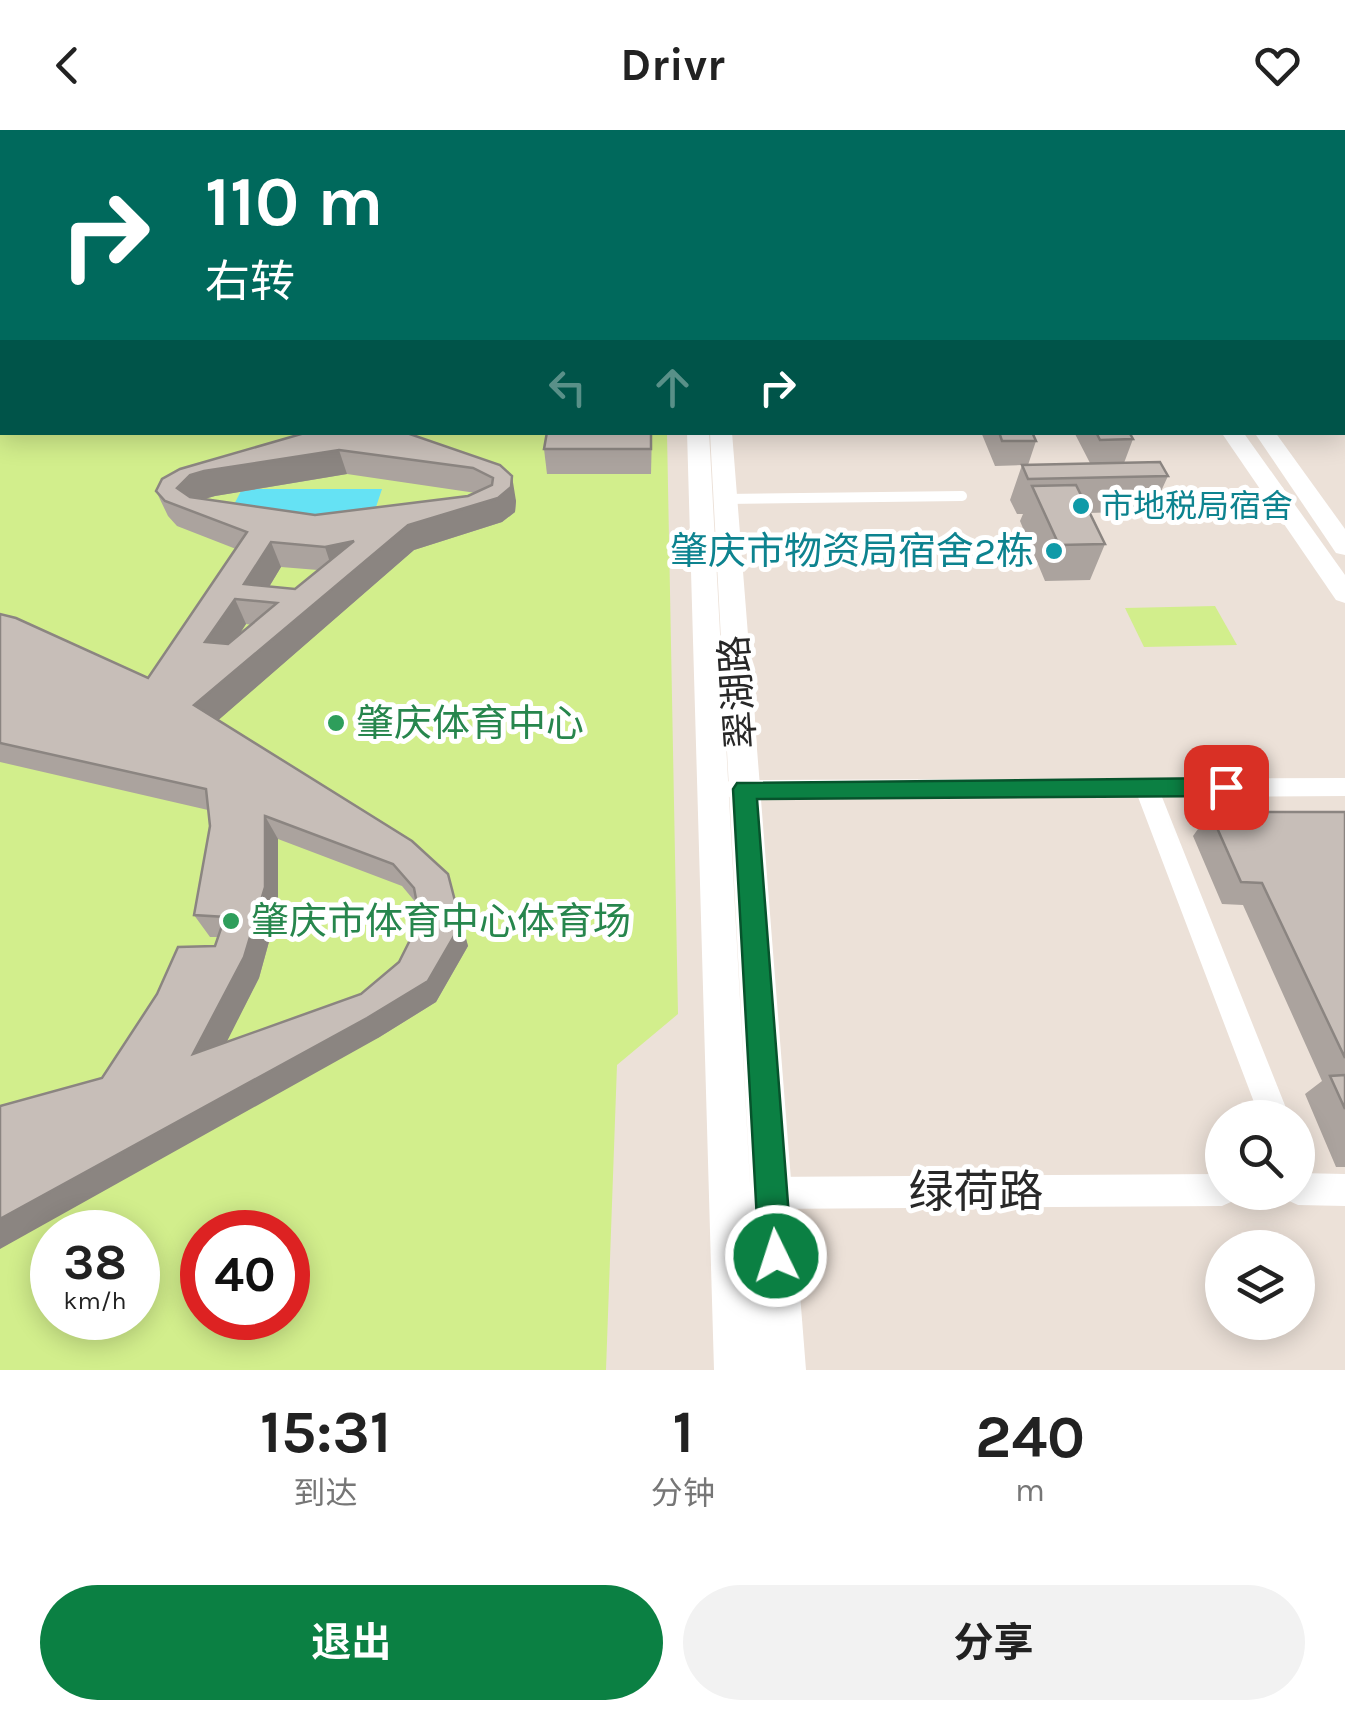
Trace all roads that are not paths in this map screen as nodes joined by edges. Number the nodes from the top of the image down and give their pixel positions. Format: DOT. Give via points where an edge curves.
graph roads {
  1 [pos="699,435"];
  2 [pos="721,435"];
  3 [pos="1234,435"];
  4 [pos="1266,435"];
  5 [pos="962,496"];
  6 [pos="713,499"];
  7 [pos="1345,547"];
  8 [pos="1345,594"];
  9 [pos="1345,786"];
  10 [pos="1146,787"];
  11 [pos="729,789"];
  12 [pos="1268,1100"];
  13 [pos="1315,1187"];
  14 [pos="1205,1190"];
  15 [pos="1345,1190"];
  16 [pos="730,1193"];
  17 [pos="772,1194"];
  18 [pos="737,1370"];
  19 [pos="783,1370"];
  1 -- 6 [label="street, 翠湖路"];
  2 -- 6 [label="street, 翠湖路"];
  3 -- 8 [label="street"];
  4 -- 7 [label="street"];
  5 -- 6 [label="lane"];
  6 -- 11 [label="street, 翠湖路"];
  9 -- 10 [label="street"];
  10 -- 11 [label="street"];
  10 -- 12 [label="street"];
  11 -- 16 [label="street, 翠湖路"];
  11 -- 17 [label="street, 翠湖路"];
  13 -- 15 [label="street"];
  14 -- 17 [label="street, 绿荷路"];
  16 -- 17 [label="street, 绿荷路"];
  16 -- 18 [label="street, 翠湖路"];
  17 -- 19 [label="street, 翠湖路"];
}
